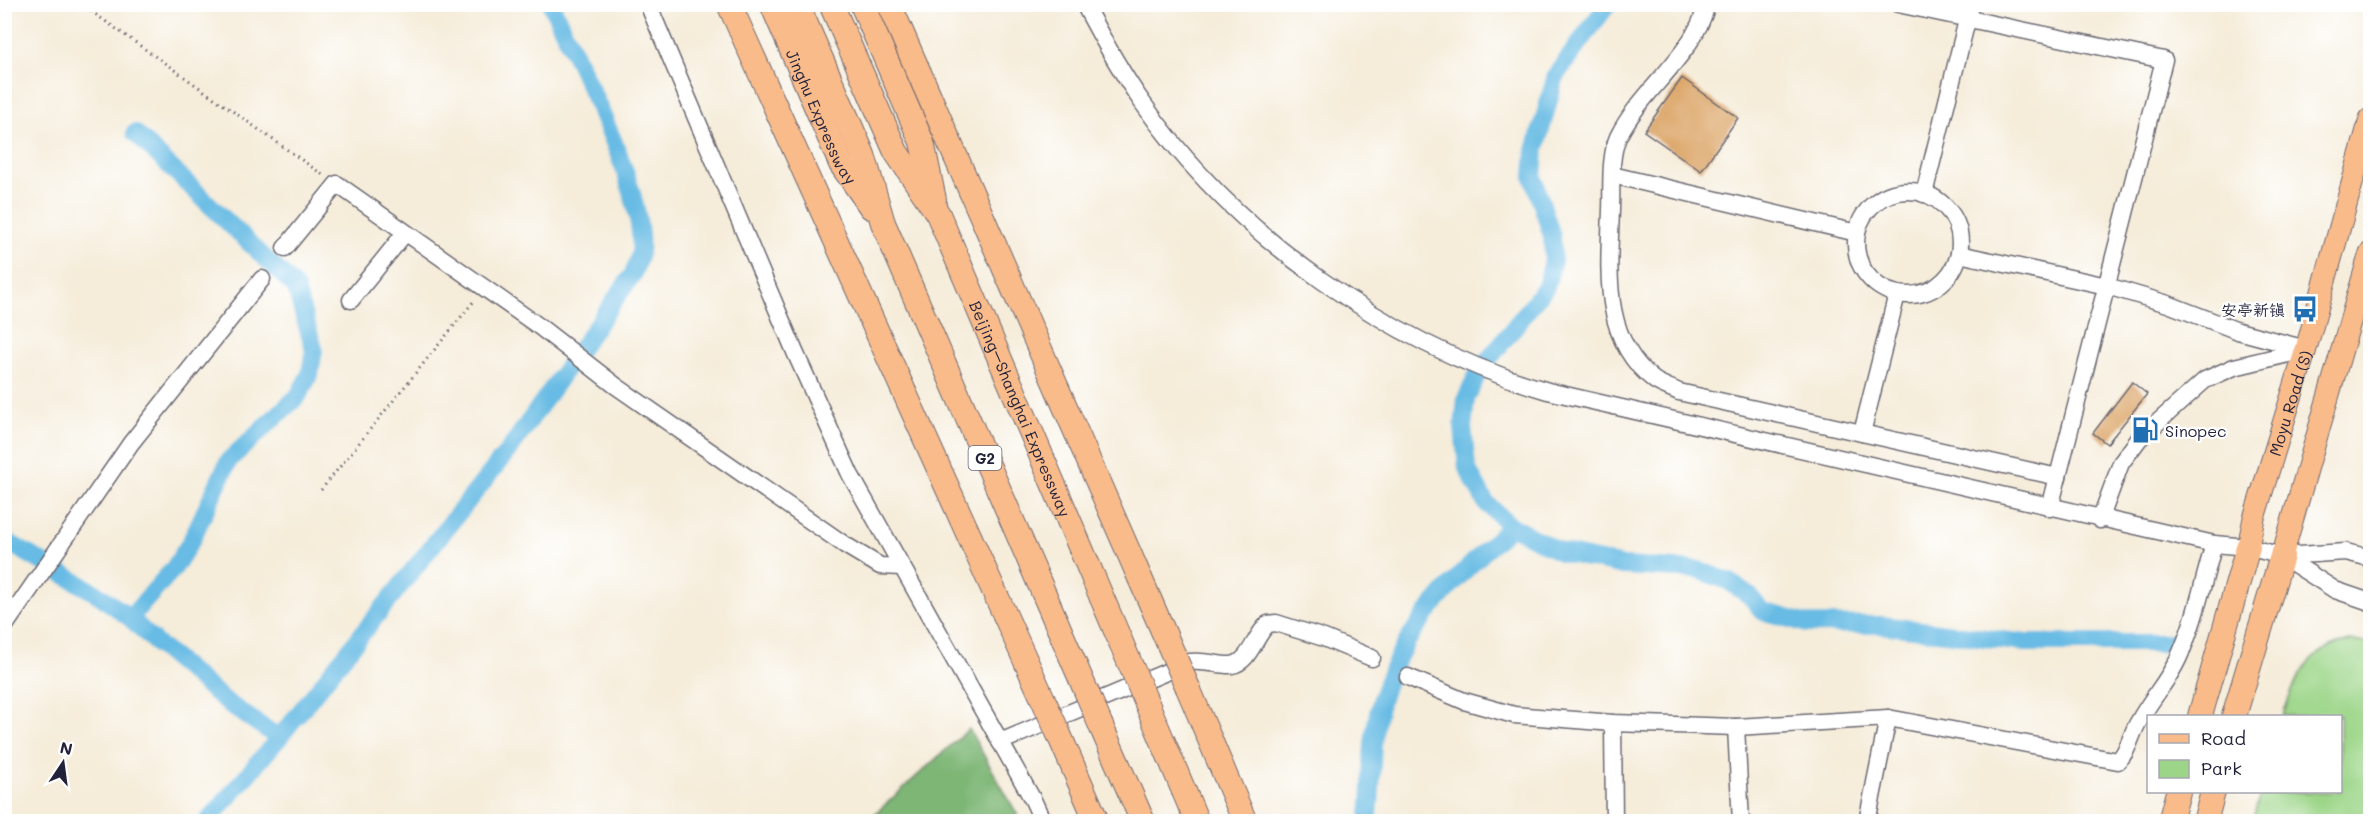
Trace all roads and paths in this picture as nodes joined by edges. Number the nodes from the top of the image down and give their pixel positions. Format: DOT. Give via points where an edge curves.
graph roads {
  1 [pos="81,4"];
  2 [pos="648,4"];
  3 [pos="729,4"];
  4 [pos="772,4"];
  5 [pos="797,4"];
  6 [pos="831,4"];
  7 [pos="862,4"];
  8 [pos="890,4"];
  9 [pos="1084,4"];
  10 [pos="1707,4"];
  11 [pos="1898,4"];
  12 [pos="1969,12"];
  13 [pos="2370,119"];
  14 [pos="1612,176"];
  15 [pos="337,184"];
  16 [pos="1924,194"];
  17 [pos="938,214"];
  18 [pos="883,223"];
  19 [pos="405,233"];
  20 [pos="1857,233"];
  21 [pos="285,248"];
  22 [pos="1959,254"];
  23 [pos="2370,254"];
  24 [pos="262,279"];
  25 [pos="2107,286"];
  26 [pos="484,288"];
  27 [pos="1897,294"];
  28 [pos="351,300"];
  29 [pos="2306,349"];
  30 [pos="1862,433"];
  31 [pos="2058,477"];
  32 [pos="321,490"];
  33 [pos="2050,508"];
  34 [pos="2100,520"];
  35 [pos="2214,544"];
  36 [pos="2248,547"];
  37 [pos="2282,556"];
  38 [pos="2370,558"];
  39 [pos="902,567"];
  40 [pos="2370,602"];
  41 [pos="4,627"];
  42 [pos="1372,658"];
  43 [pos="1408,677"];
  44 [pos="2201,715"];
  45 [pos="2235,715"];
  46 [pos="1888,718"];
  47 [pos="1613,723"];
  48 [pos="1737,727"];
  49 [pos="1000,742"];
  50 [pos="2178,793"];
  51 [pos="2213,793"];
  52 [pos="1042,822"];
  53 [pos="1097,822"];
  54 [pos="1143,822"];
  55 [pos="1197,822"];
  56 [pos="1245,822"];
  57 [pos="1614,822"];
  58 [pos="1741,822"];
  59 [pos="1867,822"];
  60 [pos="2170,822"];
  61 [pos="2205,822"];
  1 -- 15 [label="path"];
  2 -- 39 [label="street" via="850,474"];
  3 -- 53 [label="highway, bridge"];
  4 -- 18 [label="highway, Jinghu Expressway / G2" via="841,164"];
  5 -- 18 [label="highway, G2" via="863,155"];
  6 -- 17 [label="highway, Beijing–Shanghai Expressway" via="896,152"];
  7 -- 17 [label="highway" via="921,142"];
  8 -- 56 [label="highway, bridge"];
  9 -- 33 [label="street" via="1142,102 1226,200 1272,242 1333,288 1436,348 1548,391"];
  10 -- 14 [label="street" via="1695,34 1617,139"];
  11 -- 12 [label="street"];
  12 -- 16 [label="street"];
  12 -- 25 [label="street" via="2164,60"];
  13 -- 29 [label="main road, Moyu Road (S)"];
  14 -- 20 [label="street"];
  14 -- 30 [label="street" via="1608,282 1612,312 1622,340 1655,381 1679,392"];
  15 -- 19 [label="street"];
  15 -- 21 [label="street"];
  16 -- 20 [label="street" via="1902,192 1881,198 1865,213"];
  16 -- 22 [label="street" via="1942,205 1955,222"];
  17 -- 55 [label="highway, Beijing–Shanghai Expressway, bridge"];
  18 -- 54 [label="highway, G2, bridge"];
  19 -- 26 [label="street"];
  19 -- 28 [label="street"];
  20 -- 27 [label="street" via="1862,269 1880,287"];
  22 -- 25 [label="street"];
  22 -- 27 [label="street" via="1948,277 1939,285 1916,295"];
  23 -- 37 [label="main road"];
  24 -- 41 [label="street" via="131,443"];
  25 -- 29 [label="street" via="2169,304 2238,331"];
  25 -- 31 [label="street"];
  26 -- 32 [label="path"];
  26 -- 39 [label="street" via="616,386 845,545 880,566"];
  27 -- 30 [label="street"];
  29 -- 34 [label="street" via="2234,367 2205,380 2139,439 2121,463"];
  29 -- 36 [label="main road, Moyu Road (S)"];
  30 -- 31 [label="street"];
  31 -- 33 [label="street"];
  33 -- 34 [label="street"];
  34 -- 35 [label="street"];
  35 -- 36 [label="street"];
  35 -- 46 [label="street" via="2179,656 2118,761"];
  36 -- 37 [label="street"];
  36 -- 44 [label="highway"];
  37 -- 38 [label="street" via="2346,552"];
  37 -- 40 [label="street" via="2335,590"];
  37 -- 45 [label="highway"];
  39 -- 49 [label="street"];
  42 -- 49 [label="street" via="1276,622 1268,624 1238,663 1190,662"];
  43 -- 47 [label="street" via="1491,711"];
  46 -- 48 [label="street"];
  46 -- 59 [label="street"];
  47 -- 48 [label="street"];
  47 -- 57 [label="street"];
  48 -- 58 [label="street"];
  49 -- 52 [label="street"];
  50 -- 60 [label="highway"];
  51 -- 61 [label="highway"];
}
